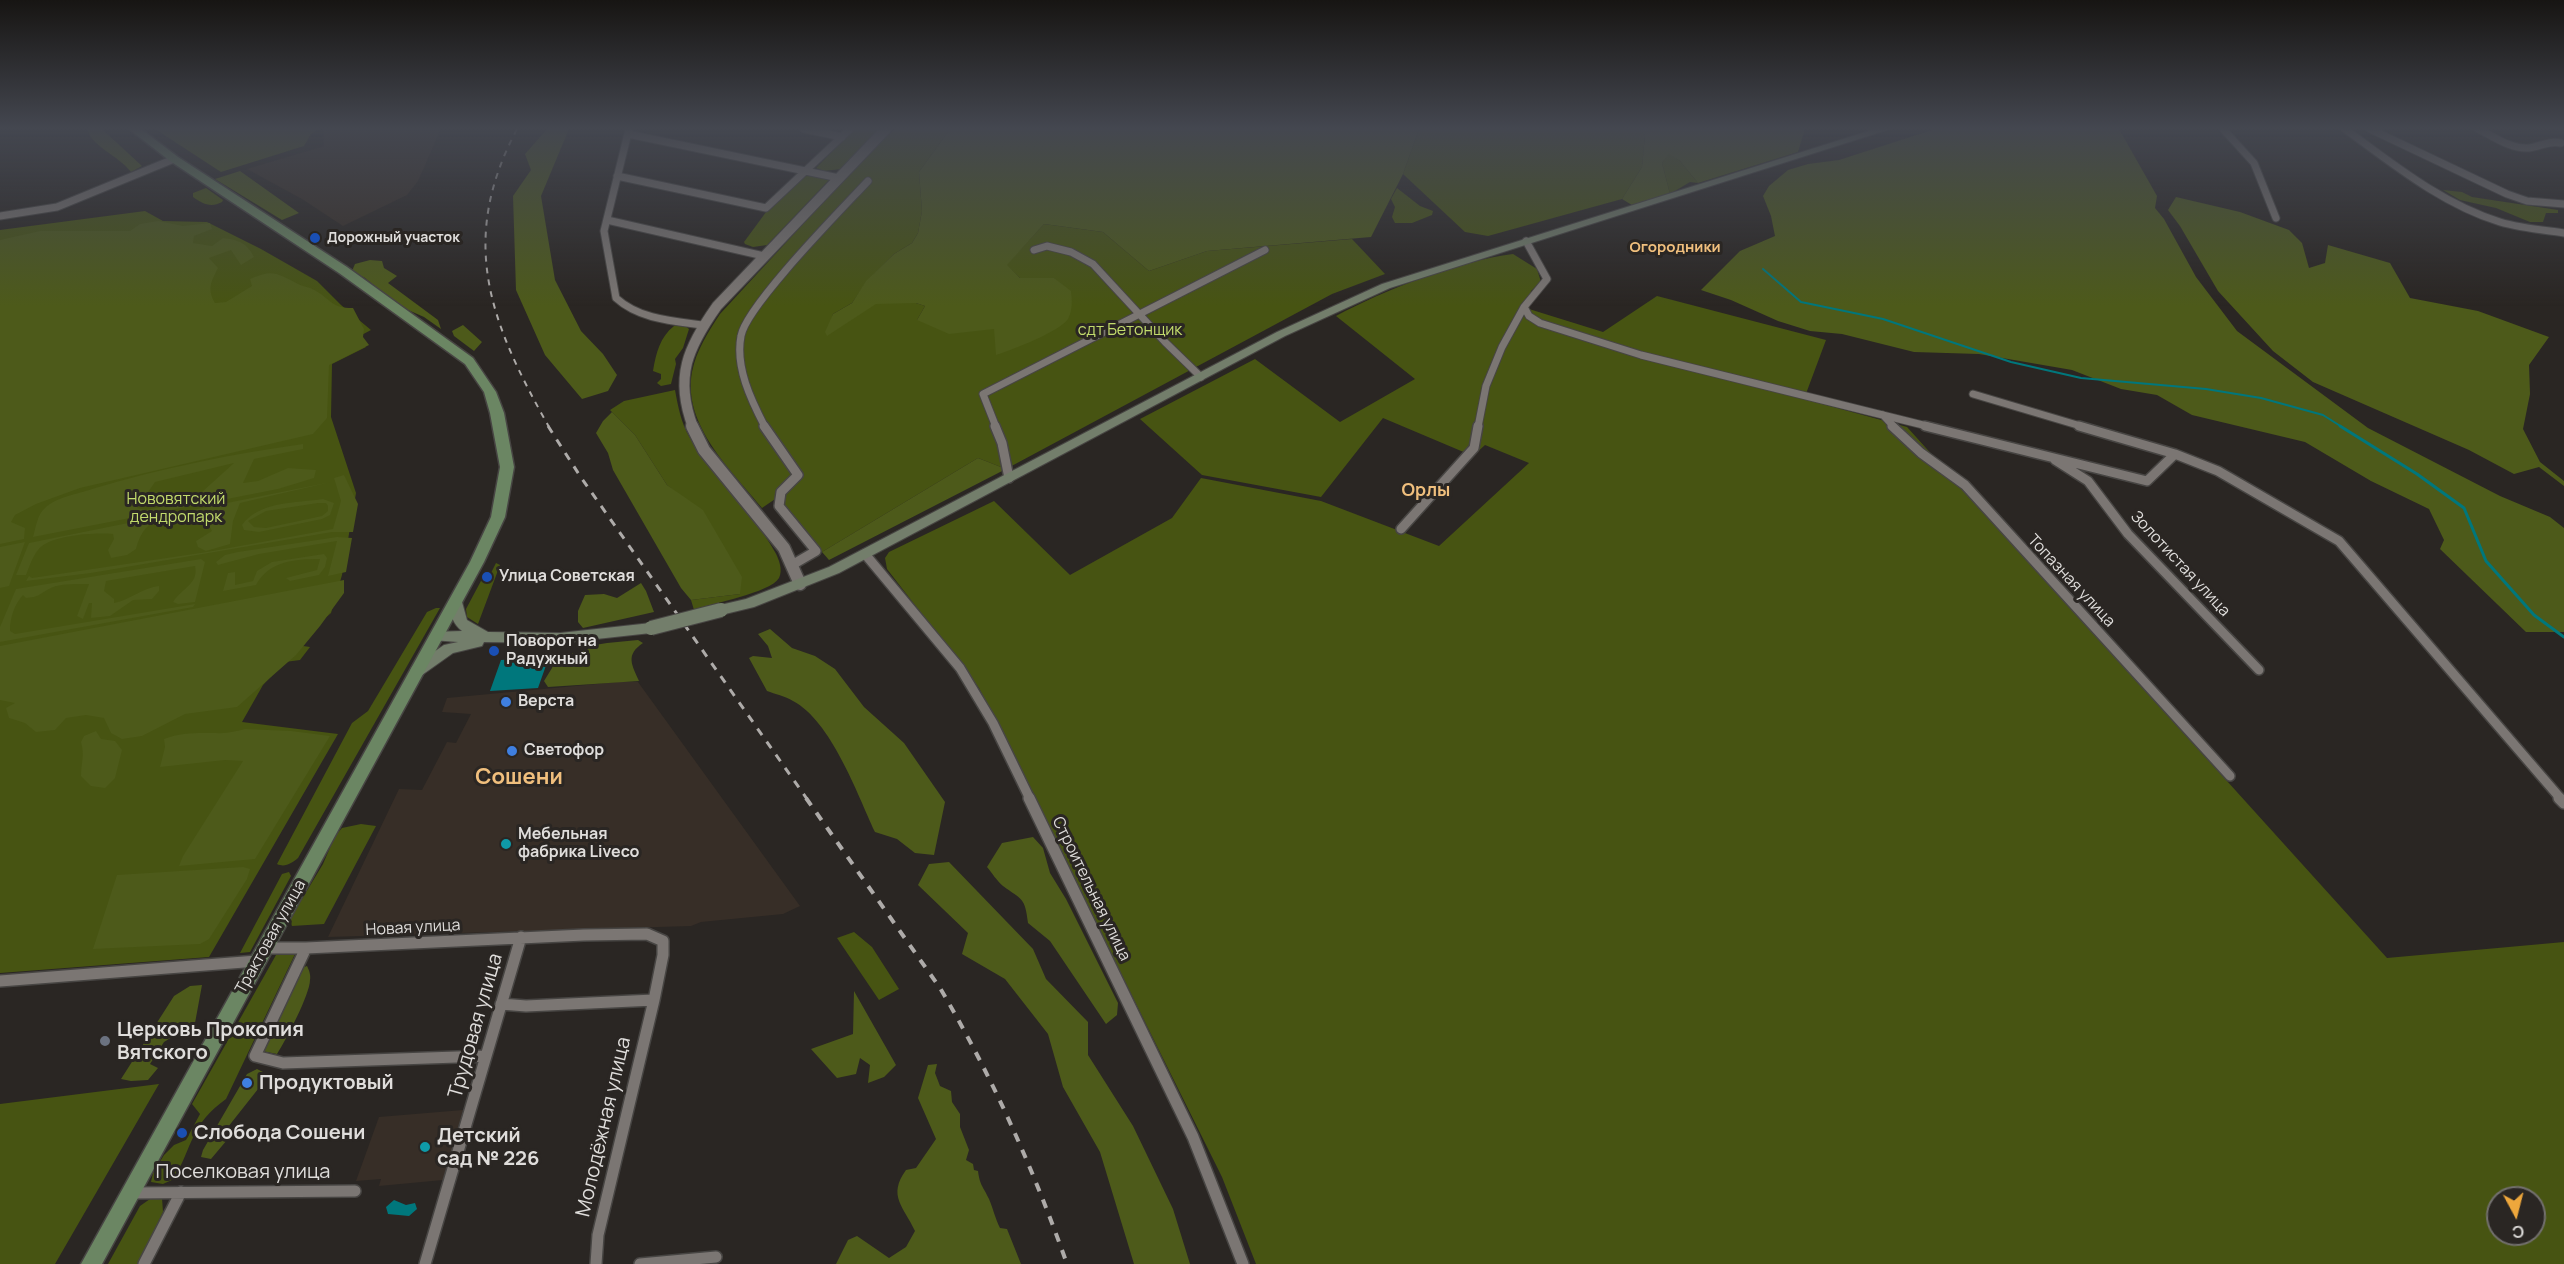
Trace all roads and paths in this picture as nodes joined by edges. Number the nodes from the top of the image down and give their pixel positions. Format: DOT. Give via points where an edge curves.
graph roads {
  1 [pos="103,188"];
  2 [pos="218,188"];
  3 [pos="614,188"];
  4 [pos="673,188"];
  5 [pos="788,188"];
  6 [pos="829,188"];
  7 [pos="861,188"];
  8 [pos="1698,188"];
  9 [pos="2264,188"];
  10 [pos="2431,188"];
  11 [pos="2494,188"];
  12 [pos="2564,204"];
  13 [pos="0,216"];
  14 [pos="2276,218"];
  15 [pos="607,220"];
  16 [pos="2564,233"];
  17 [pos="1526,242"];
  18 [pos="1034,250"];
  19 [pos="1265,250"];
  20 [pos="764,256"];
  21 [pos="1524,307"];
  22 [pos="1139,315"];
  23 [pos="702,326"];
  24 [pos="1201,377"];
  25 [pos="1973,393"];
  26 [pos="1883,415"];
  27 [pos="2175,454"];
  28 [pos="2051,457"];
  29 [pos="1009,478"];
  30 [pos="1401,529"];
  31 [pos="865,554"];
  32 [pos="792,564"];
  33 [pos="800,584"];
  34 [pos="455,602"];
  35 [pos="436,636"];
  36 [pos="500,639"];
  37 [pos="2259,670"];
  38 [pos="415,673"];
  39 [pos="2230,776"];
  40 [pos="2564,803"];
  41 [pos="521,937"];
  42 [pos="306,948"];
  43 [pos="260,954"];
  44 [pos="0,981"];
  45 [pos="654,1000"];
  46 [pos="501,1004"];
  47 [pos="486,1056"];
  48 [pos="355,1191"];
  49 [pos="181,1192"];
  50 [pos="131,1193"];
  51 [pos="716,1257"];
  52 [pos="92,1264"];
  53 [pos="144,1264"];
  54 [pos="425,1264"];
  55 [pos="596,1264"];
  56 [pos="640,1264"];
  57 [pos="1243,1264"];
  1 -- 13 [label="street" via="57,207"];
  2 -- 34 [label="main road" via="383,298 469,361 490,393 507,467 505,488 492,534"];
  3 -- 15 [label="street"];
  4 -- 5 [label="street" via="766,208"];
  6 -- 20 [label="street"];
  7 -- 32 [label="street" via="761,302 741,334 742,376 753,409 798,475 781,492 779,506 816,551"];
  8 -- 17 [label="main road"];
  9 -- 14 [label="street"];
  10 -- 16 [label="street" via="2471,211 2518,227"];
  11 -- 12 [label="street" via="2527,201"];
  15 -- 20 [label="street"];
  15 -- 23 [label="street" via="604,231 619,302 645,314"];
  17 -- 21 [label="street" via="1547,279"];
  17 -- 24 [label="main road" via="1386,286"];
  18 -- 22 [label="street" via="1047,246 1071,252 1093,264"];
  19 -- 22 [label="street"];
  20 -- 23 [label="street"];
  21 -- 26 [label="street" via="1529,316 1540,322 1631,352"];
  21 -- 30 [label="street" via="1486,386 1474,448"];
  22 -- 24 [label="street"];
  22 -- 29 [label="street" via="983,394 1002,443"];
  23 -- 32 [label="street" via="688,354 682,378 688,417 705,450 771,531"];
  24 -- 29 [label="main road"];
  25 -- 27 [label="street"];
  26 -- 28 [label="street"];
  26 -- 39 [label="street, Топазная улица" via="1925,458 1965,485"];
  27 -- 28 [label="street" via="2147,481"];
  27 -- 40 [label="street" via="2218,471 2339,541"];
  28 -- 37 [label="street, Золотистая улица" via="2088,481 2128,534"];
  29 -- 31 [label="main road"];
  31 -- 33 [label="main road"];
  31 -- 57 [label="street, Строительная улица" via="960,668 993,723 1193,1137"];
  32 -- 33 [label="street"];
  33 -- 36 [label="main road, bridge" via="749,603 651,628 560,638"];
  34 -- 35 [label="main road"];
  34 -- 36 [label="main road" via="458,620 464,626"];
  35 -- 36 [label="main road"];
  35 -- 38 [label="main road, Трактовая улица"];
  36 -- 38 [label="main road" via="449,649"];
  38 -- 43 [label="main road, Трактовая улица"];
  41 -- 42 [label="street, Новая улица"];
  41 -- 45 [label="street, Молодёжная улица" via="646,934 663,941"];
  41 -- 46 [label="street, Трудовая улица"];
  42 -- 43 [label="street, Новая улица"];
  42 -- 47 [label="street" via="255,1056 283,1063"];
  43 -- 44 [label="street, Новая улица"];
  43 -- 50 [label="main road, Трактовая улица"];
  45 -- 46 [label="street"];
  45 -- 55 [label="street, Молодёжная улица" via="598,1235"];
  46 -- 47 [label="street, Трудовая улица"];
  47 -- 54 [label="street, Трудовая улица"];
  48 -- 49 [label="street, Поселковая улица"];
  49 -- 50 [label="street, Поселковая улица"];
  49 -- 53 [label="street"];
  50 -- 52 [label="main road, Трактовая улица"];
  51 -- 56 [label="street"];
}
